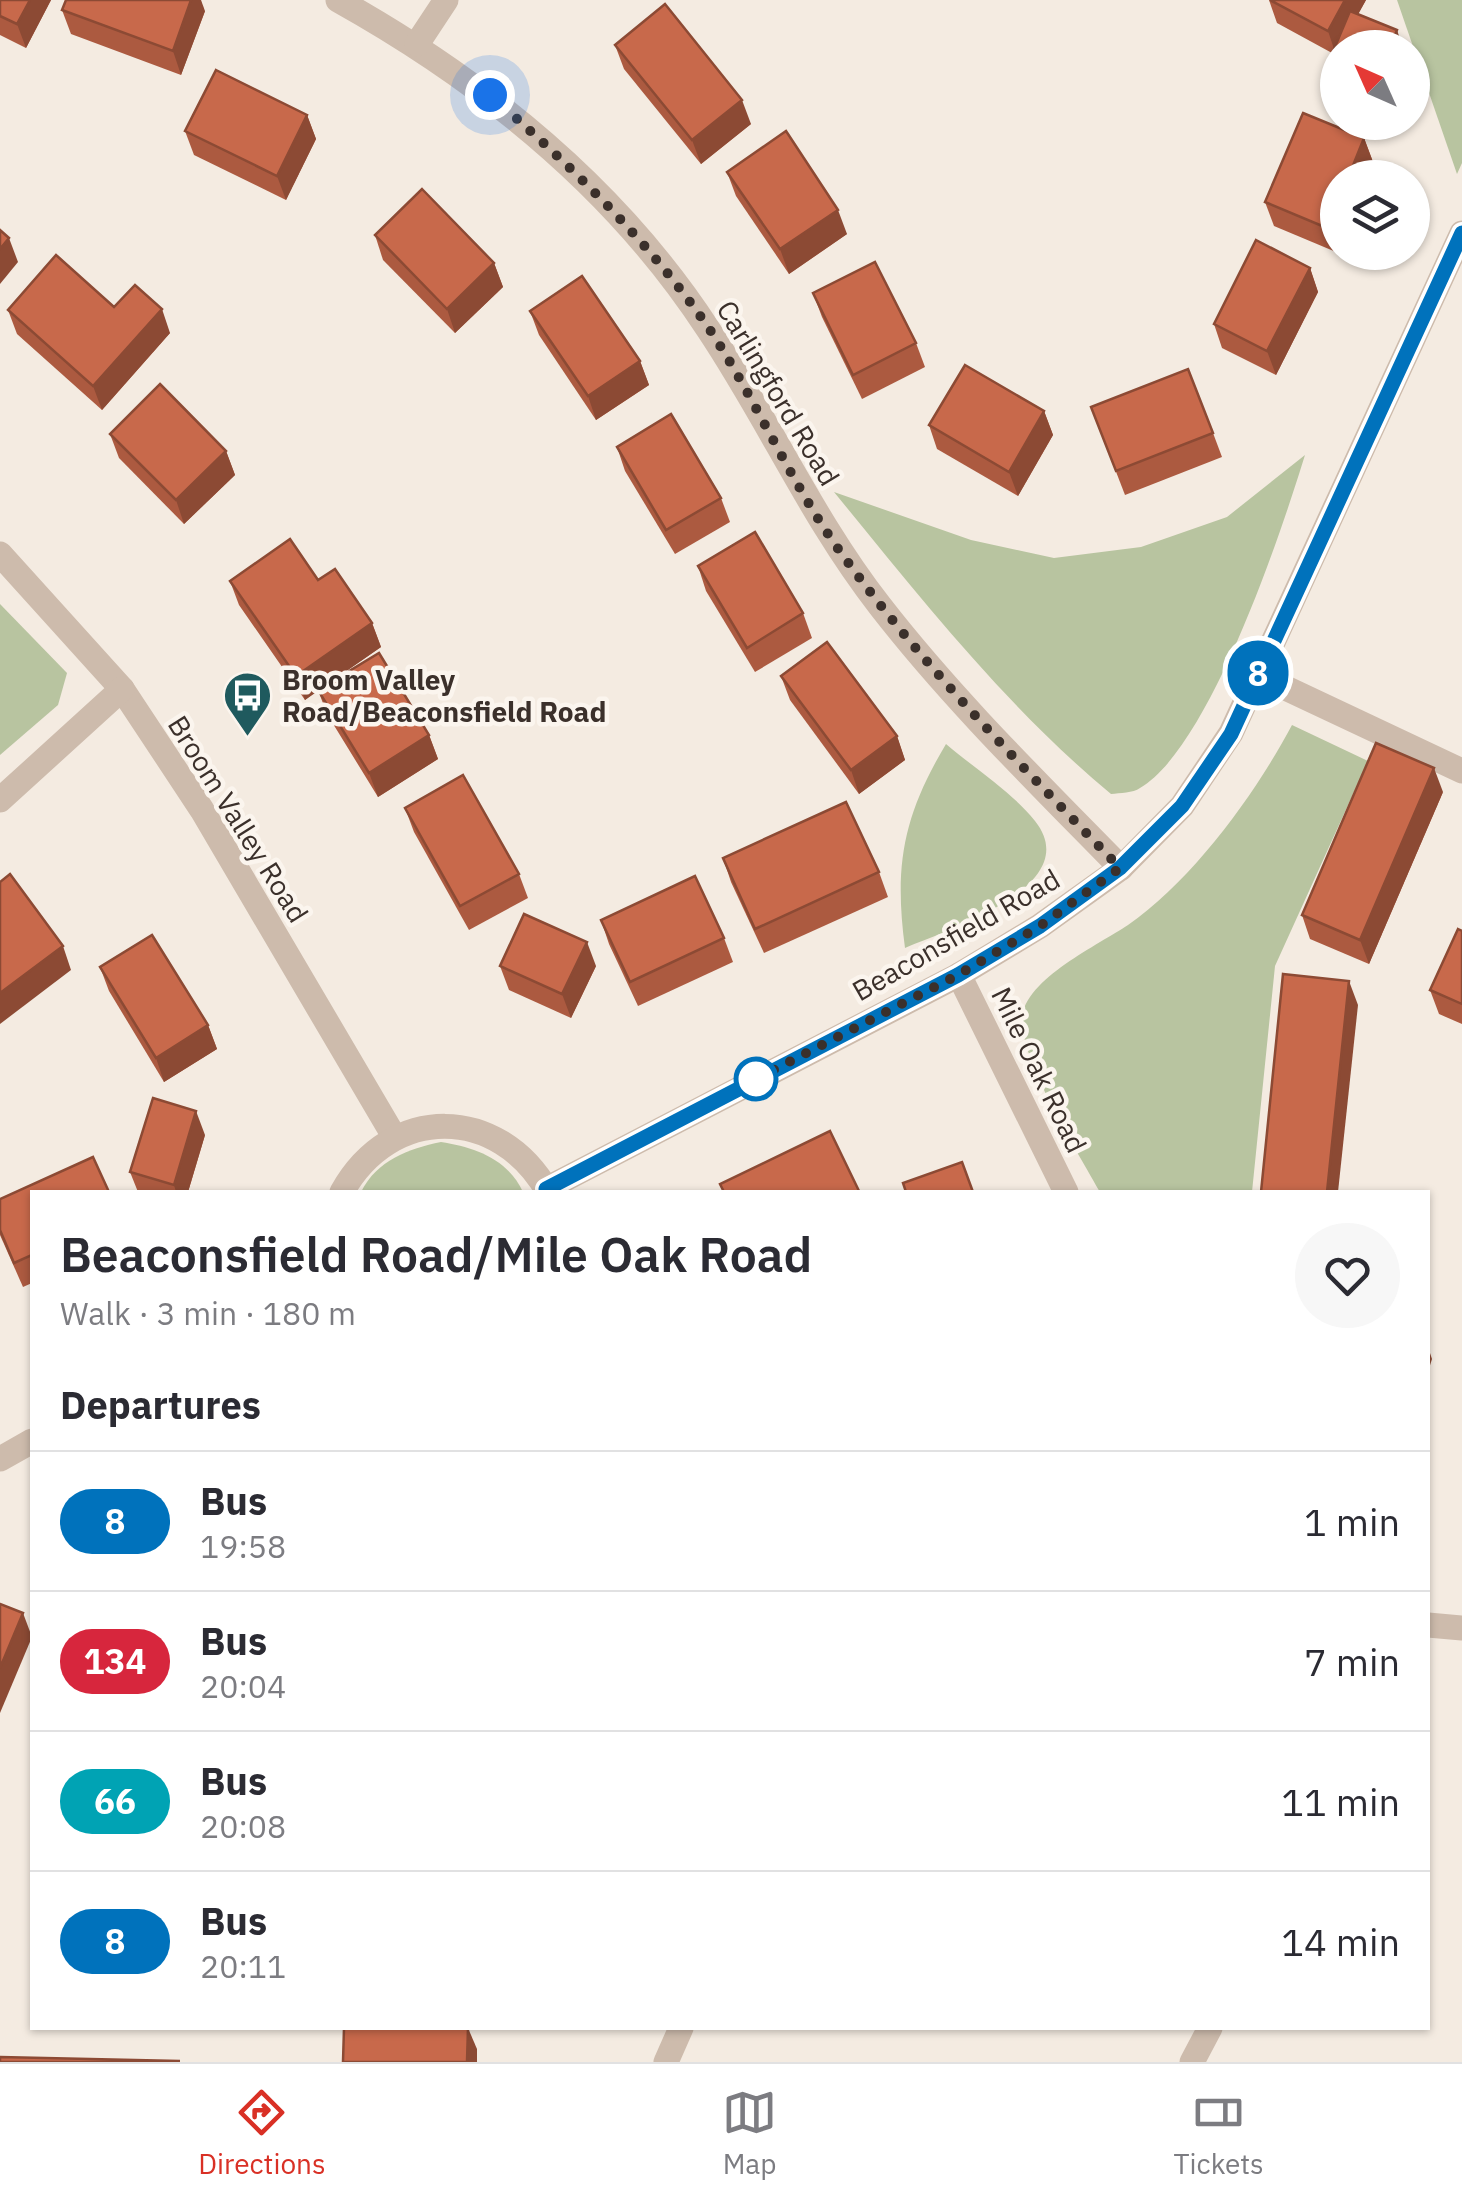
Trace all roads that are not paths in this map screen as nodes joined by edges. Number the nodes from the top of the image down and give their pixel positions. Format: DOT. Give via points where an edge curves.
graph roads {
  1 [pos="338,0"];
  2 [pos="446,0"];
  3 [pos="417,44"];
  4 [pos="1462,233"];
  5 [pos="0,554"];
  6 [pos="1258,674"];
  7 [pos="122,689"];
  8 [pos="1462,770"];
  9 [pos="0,800"];
  10 [pos="1120,868"];
  11 [pos="958,975"];
  12 [pos="395,1138"];
  13 [pos="343,1190"];
  14 [pos="546,1190"];
  15 [pos="549,1190"];
  16 [pos="1065,1190"];
  17 [pos="30,1442"];
  18 [pos="0,1458"];
  19 [pos="1430,1625"];
  20 [pos="1462,1628"];
  21 [pos="680,2030"];
  22 [pos="1209,2030"];
  23 [pos="666,2062"];
  24 [pos="1192,2062"];
  1 -- 3 [label="street, Carlingford Road"];
  2 -- 3 [label="street"];
  3 -- 10 [label="street, Carlingford Road" via="546,144 658,261 709,329 800,490 880,606 964,707"];
  4 -- 6 [label="street, Beaconsfield Road"];
  5 -- 7 [label="street, Broom Valley Road"];
  6 -- 8 [label="street"];
  6 -- 10 [label="street, Beaconsfield Road" via="1231,734 1182,806"];
  7 -- 9 [label="street"];
  7 -- 12 [label="street, Broom Valley Road" via="202,810"];
  10 -- 11 [label="street, Beaconsfield Road"];
  11 -- 15 [label="street, Beaconsfield Road"];
  11 -- 16 [label="street, Mile Oak Road"];
  12 -- 13 [label="street" via="366,1158"];
  12 -- 14 [label="street" via="432,1126 472,1128 502,1140 532,1166"];
  17 -- 18 [label="street"];
  19 -- 20 [label="street"];
  21 -- 23 [label="street"];
  22 -- 24 [label="street"];
}
